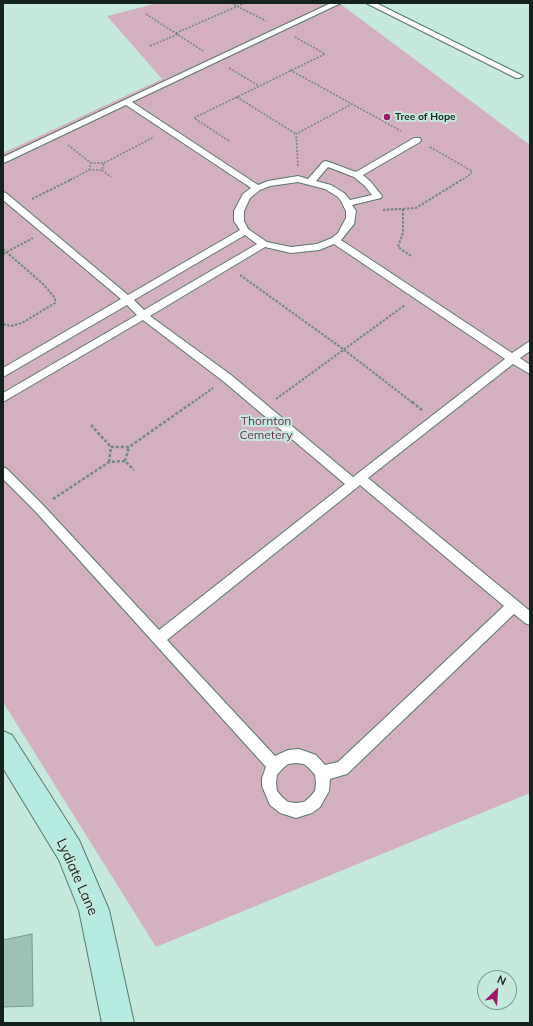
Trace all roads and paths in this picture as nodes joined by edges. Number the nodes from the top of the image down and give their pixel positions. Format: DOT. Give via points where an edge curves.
graph roads {
  1 [pos="231,3"];
  2 [pos="245,3"];
  3 [pos="337,3"];
  4 [pos="370,3"];
  5 [pos="238,6"];
  6 [pos="146,14"];
  7 [pos="279,29"];
  8 [pos="176,34"];
  9 [pos="150,46"];
  10 [pos="215,59"];
  11 [pos="290,70"];
  12 [pos="519,76"];
  13 [pos="259,86"];
  14 [pos="237,97"];
  15 [pos="126,102"];
  16 [pos="352,104"];
  17 [pos="169,130"];
  18 [pos="296,134"];
  19 [pos="55,135"];
  20 [pos="418,140"];
  21 [pos="229,141"];
  22 [pos="3,160"];
  23 [pos="92,163"];
  24 [pos="104,163"];
  25 [pos="89,170"];
  26 [pos="102,170"];
  27 [pos="357,175"];
  28 [pos="111,177"];
  29 [pos="298,179"];
  30 [pos="311,182"];
  31 [pos="257,188"];
  32 [pos="3,195"];
  33 [pos="17,207"];
  34 [pos="349,208"];
  35 [pos="403,209"];
  36 [pos="47,231"];
  37 [pos="245,231"];
  38 [pos="335,240"];
  39 [pos="264,244"];
  40 [pos="3,249"];
  41 [pos="6,252"];
  42 [pos="3,254"];
  43 [pos="411,256"];
  44 [pos="228,266"];
  45 [pos="418,295"];
  46 [pos="128,300"];
  47 [pos="144,316"];
  48 [pos="3,324"];
  49 [pos="530,345"];
  50 [pos="342,349"];
  51 [pos="513,359"];
  52 [pos="530,370"];
  53 [pos="3,373"];
  54 [pos="227,378"];
  55 [pos="3,398"];
  56 [pos="263,409"];
  57 [pos="435,420"];
  58 [pos="91,425"];
  59 [pos="111,447"];
  60 [pos="129,447"];
  61 [pos="125,461"];
  62 [pos="109,462"];
  63 [pos="134,470"];
  64 [pos="3,472"];
  65 [pos="356,481"];
  66 [pos="39,508"];
  67 [pos="514,606"];
  68 [pos="530,618"];
  69 [pos="158,639"];
  70 [pos="3,744"];
  71 [pos="275,766"];
  72 [pos="322,773"];
  73 [pos="118,1023"];
  1 -- 5 [label="path"];
  2 -- 5 [label="path"];
  3 -- 7 [label="lane"];
  4 -- 12 [label="lane"];
  5 -- 7 [label="path"];
  5 -- 8 [label="path"];
  6 -- 8 [label="path"];
  7 -- 10 [label="lane"];
  7 -- 11 [label="path" via="325,54"];
  8 -- 9 [label="path"];
  8 -- 10 [label="path"];
  10 -- 13 [label="path"];
  10 -- 15 [label="lane"];
  11 -- 13 [label="path"];
  11 -- 16 [label="path"];
  13 -- 14 [label="path"];
  14 -- 18 [label="path"];
  14 -- 21 [label="path" via="194,118"];
  15 -- 17 [label="lane"];
  15 -- 19 [label="lane"];
  16 -- 18 [label="path"];
  16 -- 20 [label="path"];
  17 -- 24 [label="path"];
  17 -- 31 [label="lane"];
  18 -- 29 [label="path"];
  19 -- 22 [label="lane"];
  19 -- 23 [label="path"];
  20 -- 27 [label="lane"];
  20 -- 35 [label="path" via="472,171 416,208"];
  23 -- 24 [label="path"];
  23 -- 25 [label="path"];
  24 -- 26 [label="path"];
  25 -- 26 [label="path"];
  25 -- 33 [label="path"];
  26 -- 28 [label="path"];
  27 -- 30 [label="lane" via="326,164"];
  27 -- 34 [label="lane" via="378,196"];
  29 -- 30 [label="lane"];
  29 -- 31 [label="lane" via="274,182"];
  30 -- 34 [label="lane" via="334,190 341,195"];
  31 -- 37 [label="lane" via="243,200 238,211 239,221"];
  32 -- 33 [label="lane"];
  33 -- 36 [label="lane"];
  34 -- 35 [label="path"];
  34 -- 38 [label="lane" via="351,218 346,230"];
  35 -- 43 [label="path" via="403,233 398,247"];
  36 -- 41 [label="path"];
  36 -- 46 [label="lane"];
  37 -- 39 [label="lane"];
  37 -- 46 [label="lane"];
  38 -- 39 [label="lane" via="319,247 300,250 281,249"];
  38 -- 45 [label="lane"];
  39 -- 44 [label="lane"];
  40 -- 41 [label="path"];
  41 -- 42 [label="path"];
  41 -- 48 [label="path" via="55,298 54,303 22,323 11,326"];
  44 -- 47 [label="lane"];
  44 -- 50 [label="path"];
  45 -- 50 [label="path"];
  45 -- 51 [label="lane"];
  46 -- 47 [label="lane"];
  46 -- 53 [label="lane"];
  47 -- 54 [label="lane"];
  47 -- 55 [label="lane"];
  49 -- 51 [label="lane"];
  50 -- 56 [label="path"];
  50 -- 57 [label="path"];
  51 -- 52 [label="lane"];
  51 -- 57 [label="lane"];
  54 -- 56 [label="lane"];
  54 -- 60 [label="path"];
  56 -- 65 [label="lane"];
  57 -- 65 [label="lane"];
  58 -- 59 [label="path"];
  59 -- 60 [label="path"];
  59 -- 62 [label="path"];
  60 -- 61 [label="path"];
  61 -- 62 [label="path"];
  61 -- 63 [label="path"];
  62 -- 66 [label="path"];
  64 -- 66 [label="lane"];
  65 -- 67 [label="lane"];
  65 -- 69 [label="lane"];
  66 -- 69 [label="lane"];
  67 -- 68 [label="lane"];
  67 -- 72 [label="lane" via="342,769"];
  69 -- 71 [label="lane"];
  70 -- 73 [label="main road, Lydiate Lane" via="69,850 94,910"];
  71 -- 72 [label="lane" via="280,760 296,756 314,762"];
  71 -- 72 [label="lane" via="270,773 269,782 272,797 279,804 294,811 304,810 319,799 324,783"];
}
